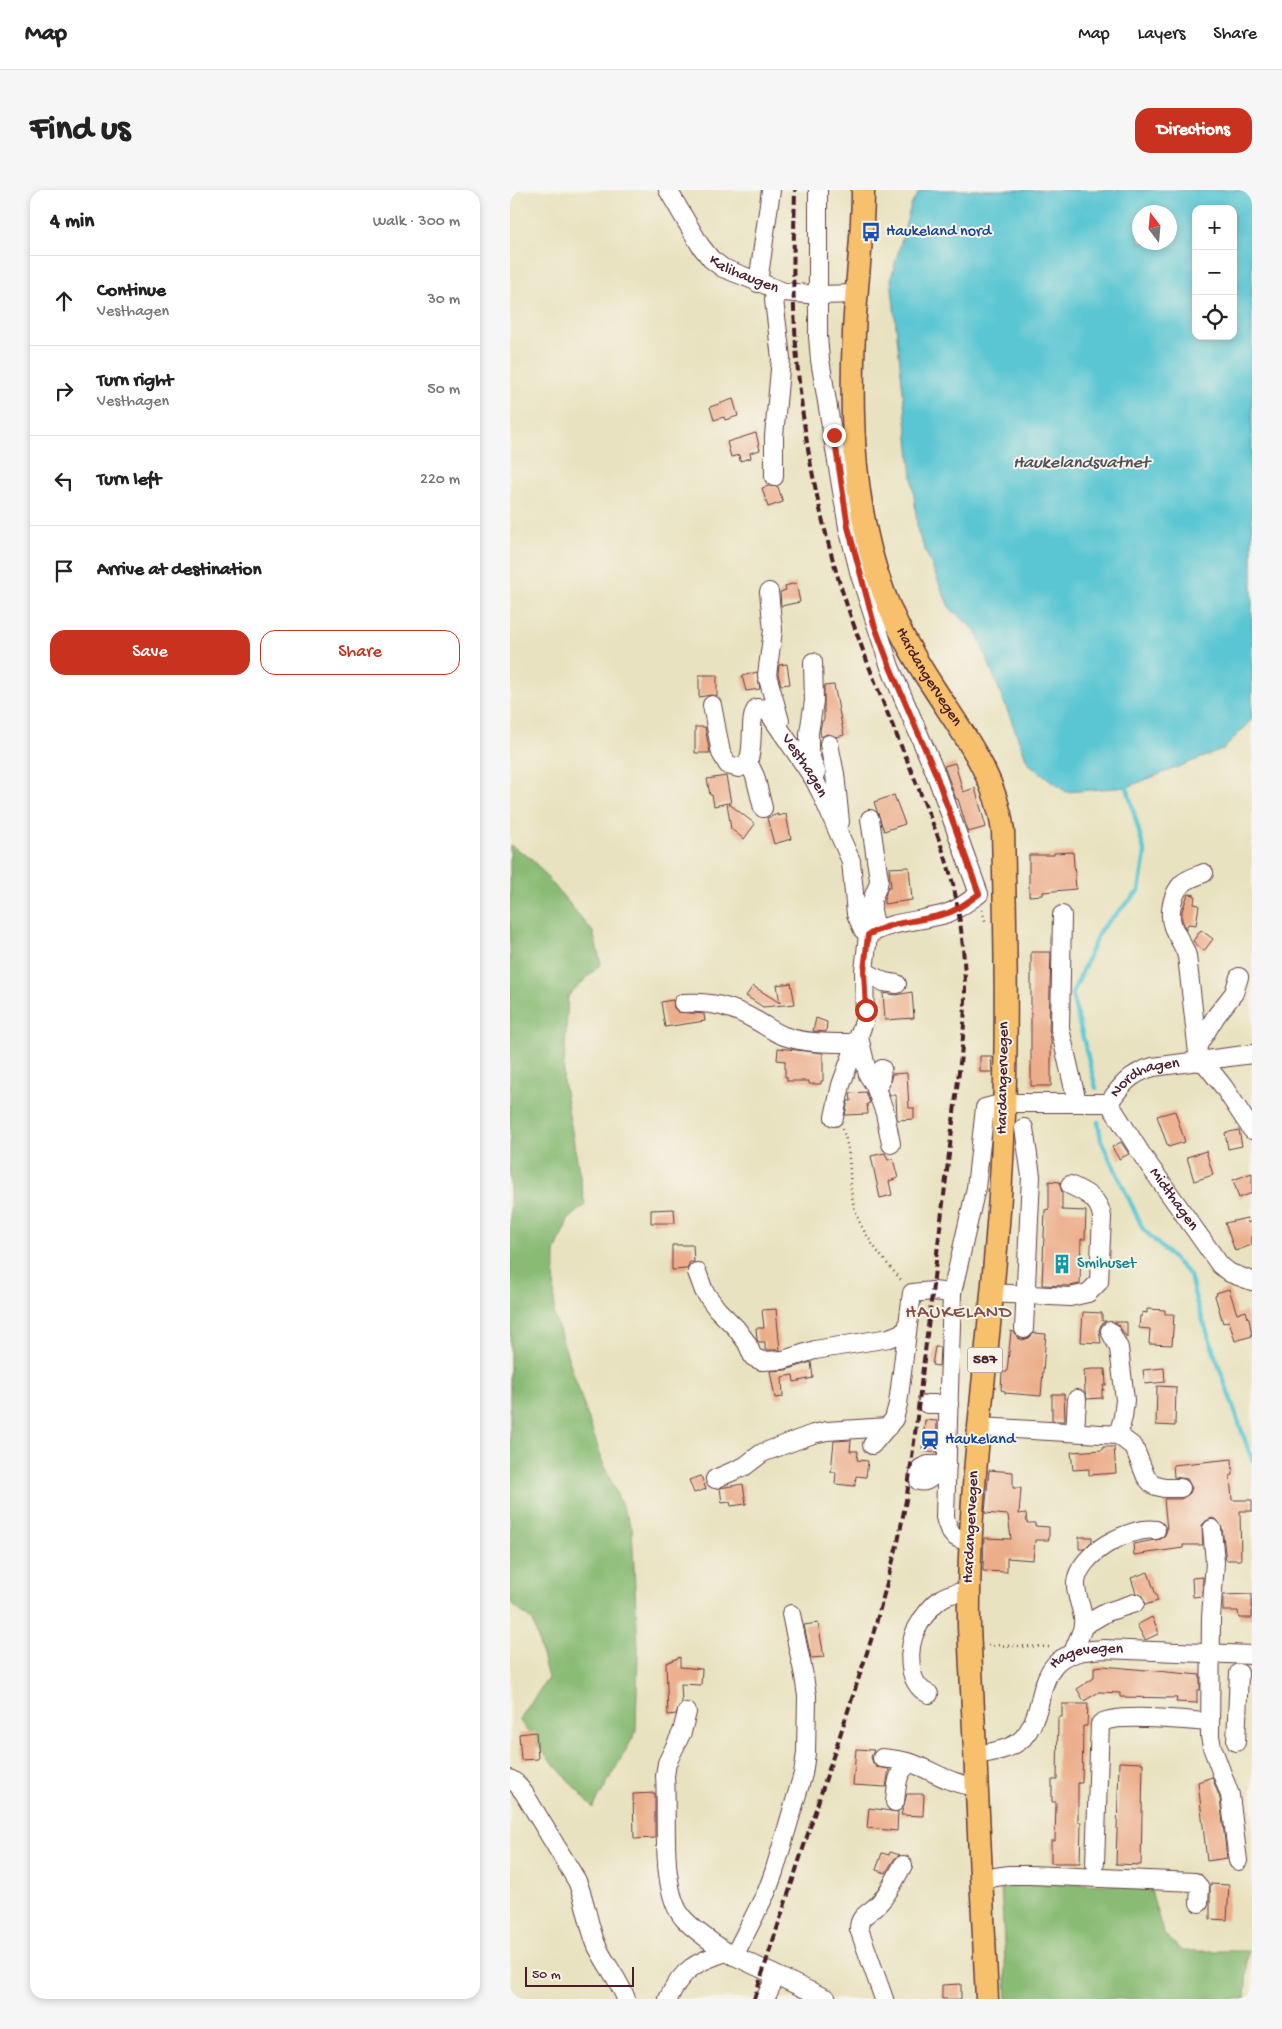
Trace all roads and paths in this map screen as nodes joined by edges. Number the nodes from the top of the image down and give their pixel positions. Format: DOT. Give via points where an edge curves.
graph roads {
  1 [pos="668,190"];
  2 [pos="771,190"];
  3 [pos="818,190"];
  4 [pos="863,190"];
  5 [pos="758,283"];
  6 [pos="775,289"];
  7 [pos="857,294"];
  8 [pos="819,296"];
  9 [pos="774,477"];
  10 [pos="769,592"];
  11 [pos="813,662"];
  12 [pos="712,705"];
  13 [pos="783,734"];
  14 [pos="828,744"];
  15 [pos="748,762"];
  16 [pos="814,779"];
  17 [pos="763,808"];
  18 [pos="870,819"];
  19 [pos="840,836"];
  20 [pos="1204,873"];
  21 [pos="1062,915"];
  22 [pos="873,932"];
  23 [pos="864,971"];
  24 [pos="1239,977"];
  25 [pos="897,984"];
  26 [pos="684,1003"];
  27 [pos="858,1040"];
  28 [pos="1252,1054"];
  29 [pos="1200,1056"];
  30 [pos="882,1069"];
  31 [pos="875,1086"];
  32 [pos="1077,1102"];
  33 [pos="1004,1103"];
  34 [pos="1109,1103"];
  35 [pos="834,1117"];
  36 [pos="1024,1128"];
  37 [pos="1252,1130"];
  38 [pos="891,1144"];
  39 [pos="1070,1186"];
  40 [pos="697,1272"];
  41 [pos="1252,1281"];
  42 [pos="912,1293"];
  43 [pos="952,1293"];
  44 [pos="991,1293"];
  45 [pos="1026,1295"];
  46 [pos="1024,1329"];
  47 [pos="906,1331"];
  48 [pos="1110,1331"];
  49 [pos="1077,1399"];
  50 [pos="927,1404"];
  51 [pos="949,1404"];
  52 [pos="888,1427"];
  53 [pos="979,1428"];
  54 [pos="1075,1432"];
  55 [pos="1118,1435"];
  56 [pos="872,1445"];
  57 [pos="715,1479"];
  58 [pos="1181,1488"];
  59 [pos="1212,1529"];
  60 [pos="1156,1530"];
  61 [pos="970,1541"];
  62 [pos="969,1592"];
  63 [pos="1135,1603"];
  64 [pos="791,1614"];
  65 [pos="1083,1626"];
  66 [pos="981,1645"];
  67 [pos="1074,1651"];
  68 [pos="1212,1654"];
  69 [pos="1252,1655"];
  70 [pos="1211,1685"];
  71 [pos="930,1694"];
  72 [pos="687,1712"];
  73 [pos="1209,1722"];
  74 [pos="1236,1742"];
  75 [pos="976,1755"];
  76 [pos="882,1758"];
  77 [pos="911,1763"];
  78 [pos="510,1779"];
  79 [pos="977,1786"];
  80 [pos="896,1802"];
  81 [pos="1238,1861"];
  82 [pos="1095,1863"];
  83 [pos="904,1865"];
  84 [pos="982,1879"];
  85 [pos="1199,1903"];
  86 [pos="730,1954"];
  87 [pos="776,1976"];
  88 [pos="626,1999"];
  89 [pos="668,1999"];
  90 [pos="765,1999"];
  91 [pos="827,1999"];
  92 [pos="884,1999"];
  93 [pos="987,1999"];
  1 -- 5 [label="street, Kalihaugen" via="711,259 723,268"];
  2 -- 5 [label="street"];
  3 -- 8 [label="street"];
  4 -- 7 [label="main road, Hardangervegen / 587"];
  5 -- 6 [label="street, Kalihaugen"];
  6 -- 8 [label="street, Kalihaugen"];
  6 -- 9 [label="street" via="782,358 774,436"];
  7 -- 8 [label="street, Kalihaugen"];
  7 -- 33 [label="main road, Hardangervegen / 587" via="854,433 864,518 877,574 911,651 986,772 1001,814 1004,862"];
  8 -- 22 [label="street" via="821,376 848,527 860,575 890,667 935,772 979,894 958,909"];
  10 -- 13 [label="street" via="773,630 766,675"];
  11 -- 16 [label="street" via="814,700 809,752 816,771"];
  12 -- 15 [label="street" via="721,753 728,765 738,768"];
  13 -- 15 [label="street, Vesthagen" via="766,709 758,708 754,712"];
  13 -- 16 [label="street, Vesthagen"];
  14 -- 19 [label="street" via="835,774 837,810 842,829"];
  15 -- 17 [label="street"];
  16 -- 19 [label="street, Vesthagen"];
  18 -- 22 [label="street" via="879,878 872,900"];
  19 -- 22 [label="street, Vesthagen" via="852,869 856,914 864,930"];
  20 -- 29 [label="street" via="1178,888 1171,918 1187,956"];
  21 -- 32 [label="street" via="1060,1029"];
  22 -- 23 [label="street"];
  23 -- 25 [label="street" via="884,982"];
  23 -- 27 [label="street" via="866,1010"];
  24 -- 29 [label="street" via="1234,993 1216,1016"];
  26 -- 27 [label="street" via="724,1005 784,1036 820,1042"];
  27 -- 31 [label="street" via="868,1075"];
  27 -- 35 [label="street" via="841,1085"];
  28 -- 29 [label="street, Nordhagen"];
  29 -- 34 [label="street, Nordhagen" via="1141,1070 1122,1085"];
  29 -- 37 [label="street, Nordhagen"];
  30 -- 31 [label="street" via="880,1083"];
  31 -- 38 [label="street"];
  32 -- 33 [label="street, Nordhagen"];
  32 -- 34 [label="street, Nordhagen"];
  33 -- 43 [label="street" via="985,1108 976,1188"];
  33 -- 44 [label="main road, Hardangervegen / 587" via="1002,1180"];
  34 -- 41 [label="street, Midthagen" via="1220,1265 1230,1273"];
  35 -- 42 [label="path" via="844,1132 855,1212 882,1257"];
  36 -- 45 [label="street" via="1031,1164"];
  39 -- 45 [label="street" via="1084,1192 1101,1207 1099,1282 1088,1293 1070,1297"];
  40 -- 47 [label="street" via="704,1291 717,1309 736,1328 753,1357 762,1361 783,1360 816,1350 889,1338"];
  42 -- 43 [label="street"];
  42 -- 47 [label="street"];
  43 -- 51 [label="street"];
  44 -- 45 [label="street"];
  44 -- 53 [label="main road, Hardangervegen / 587"];
  45 -- 46 [label="street"];
  47 -- 52 [label="street" via="898,1404"];
  48 -- 55 [label="street" via="1119,1348 1124,1400 1124,1417"];
  49 -- 54 [label="street"];
  50 -- 51 [label="street"];
  51 -- 61 [label="street" via="945,1517 953,1537 959,1541"];
  52 -- 56 [label="street"];
  52 -- 57 [label="street" via="812,1434 762,1453 745,1466"];
  53 -- 54 [label="street"];
  53 -- 61 [label="main road, Hardangervegen / 587"];
  54 -- 55 [label="street"];
  55 -- 58 [label="street" via="1134,1447 1146,1478 1153,1485"];
  59 -- 68 [label="street" via="1215,1562"];
  60 -- 65 [label="street" via="1122,1536 1093,1554 1082,1566 1076,1584"];
  61 -- 62 [label="main road, Hardangervegen / 587"];
  62 -- 71 [label="street" via="944,1597 916,1629 912,1644 913,1677 917,1686"];
  62 -- 75 [label="main road, Hardangervegen / 587"];
  63 -- 65 [label="street" via="1107,1612"];
  64 -- 86 [label="street" via="806,1696 803,1774 767,1891"];
  65 -- 67 [label="street"];
  66 -- 67 [label="path"];
  67 -- 68 [label="street, Hagevegen" via="1104,1649"];
  67 -- 75 [label="street, Hagevegen" via="1052,1666 1045,1679 1035,1721 1022,1739 1002,1750"];
  68 -- 69 [label="street, Hagevegen"];
  68 -- 70 [label="street"];
  70 -- 73 [label="street"];
  70 -- 74 [label="street" via="1239,1680"];
  72 -- 86 [label="street" via="665,1776 671,1895 683,1918 694,1929"];
  73 -- 81 [label="street" via="1212,1747 1230,1795"];
  73 -- 82 [label="street" via="1122,1718 1104,1720 1100,1724"];
  75 -- 79 [label="main road, Hardangervegen / 587"];
  76 -- 77 [label="street"];
  77 -- 79 [label="street" via="966,1786"];
  77 -- 80 [label="street" via="900,1773"];
  78 -- 88 [label="street" via="524,1793 577,1881 597,1945"];
  79 -- 84 [label="main road, Hardangervegen / 587"];
  83 -- 92 [label="street" via="885,1896 859,1923"];
  84 -- 85 [label="street" via="1030,1875 1195,1882 1200,1888"];
  84 -- 93 [label="main road, Hardangervegen / 587"];
  86 -- 87 [label="street"];
  86 -- 89 [label="street" via="707,1959 685,1972"];
  87 -- 90 [label="street"];
  87 -- 91 [label="street"];
}
